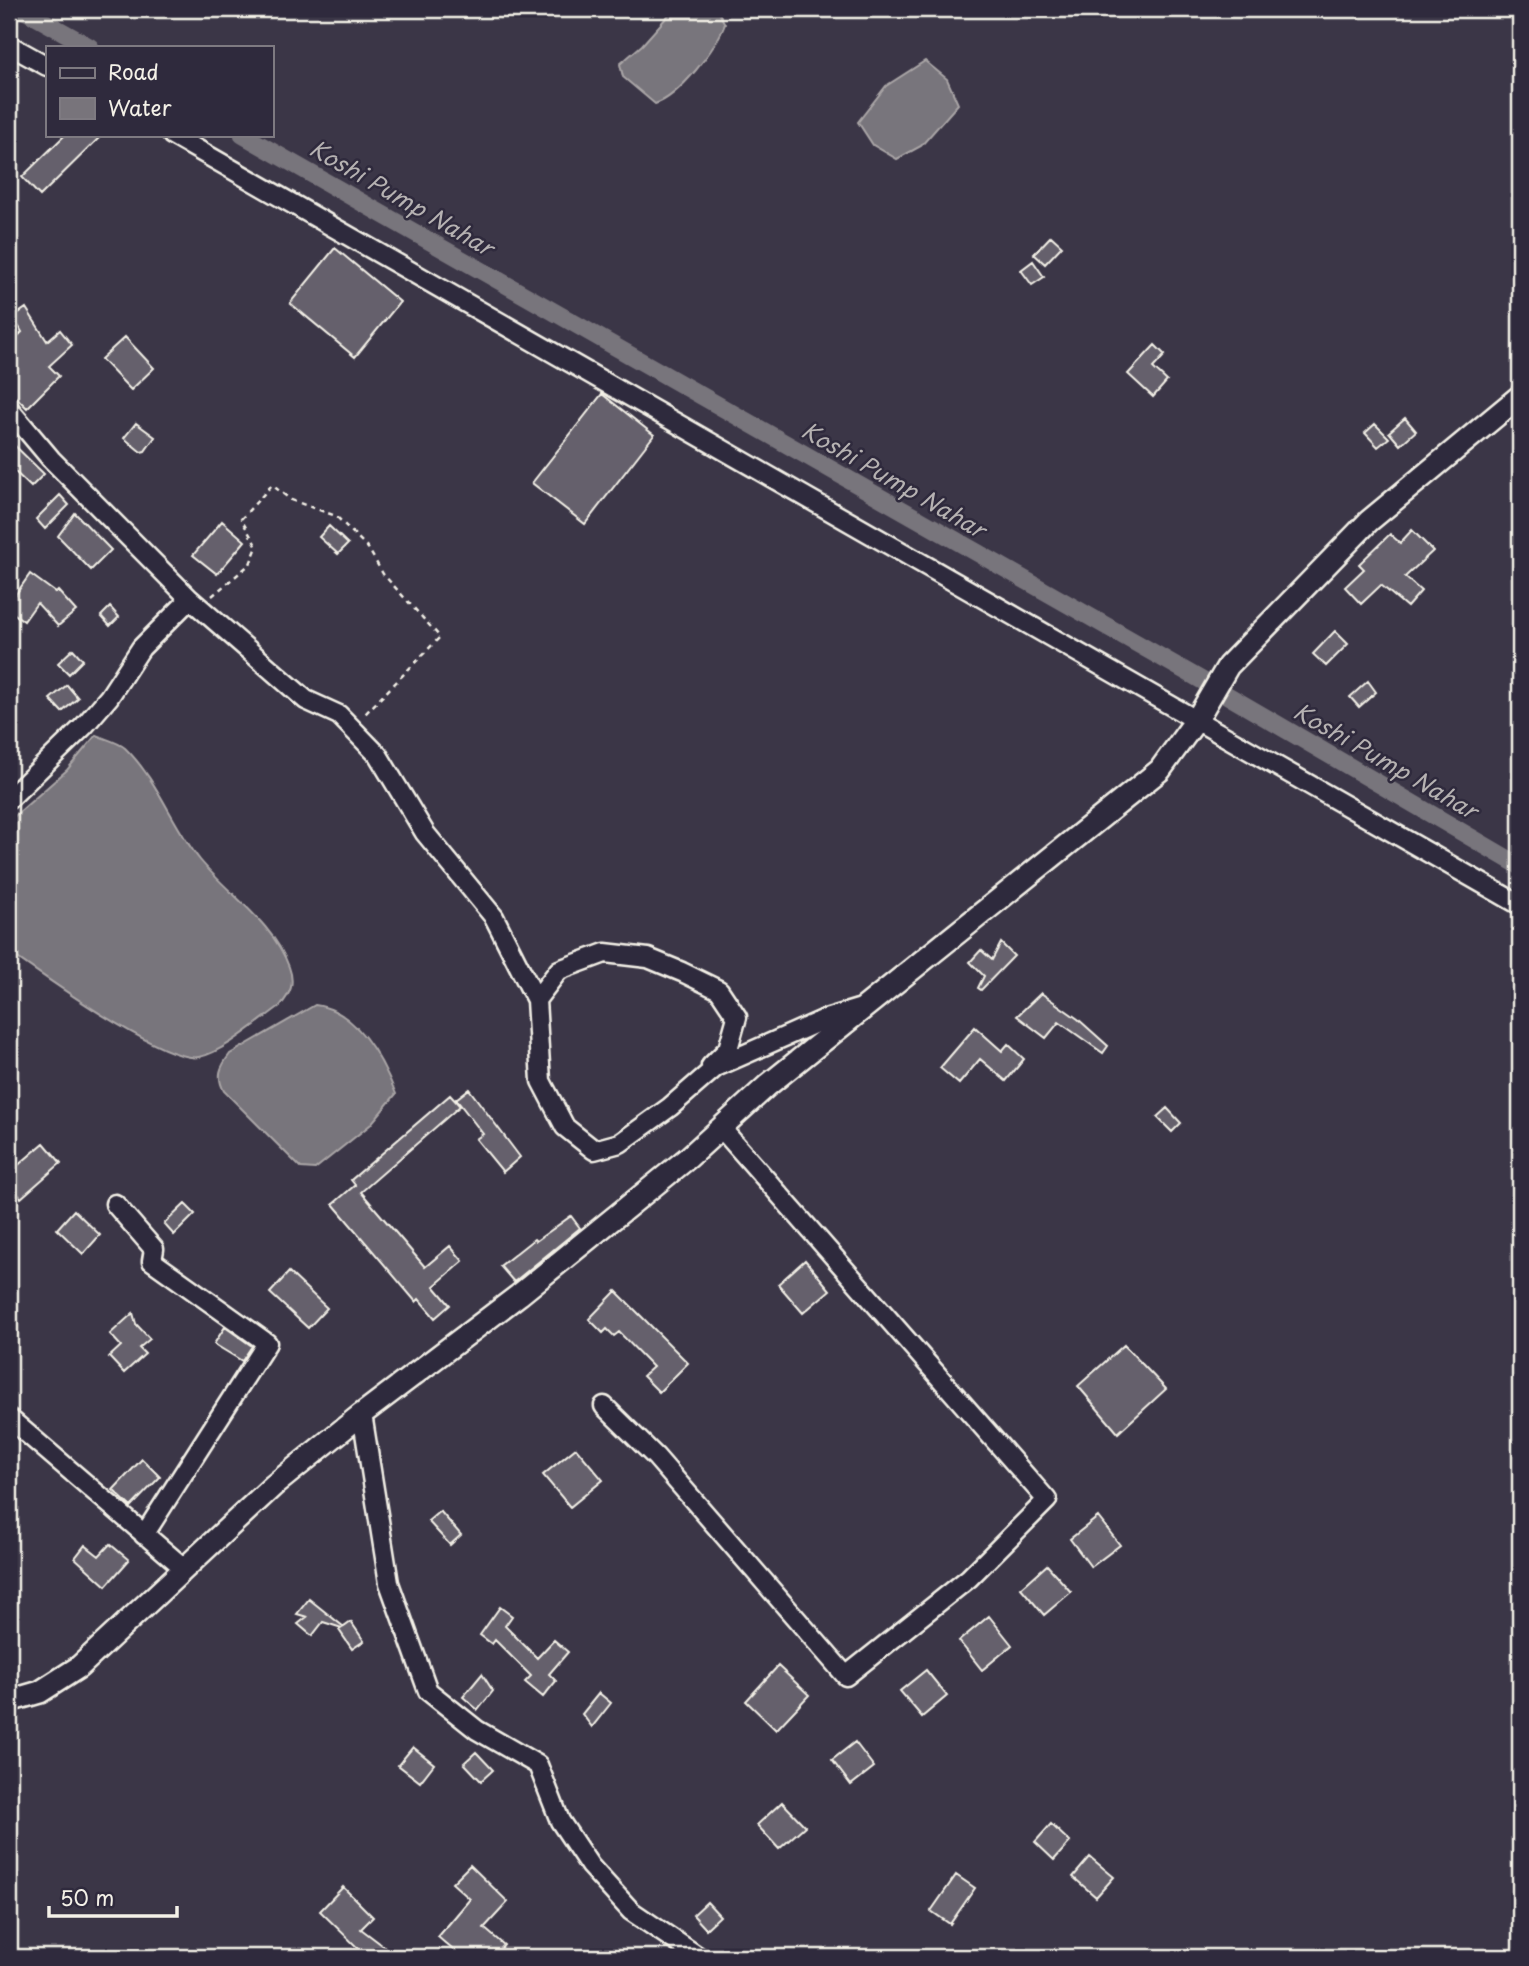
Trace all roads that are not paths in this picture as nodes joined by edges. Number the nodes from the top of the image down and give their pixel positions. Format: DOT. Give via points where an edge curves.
graph roads {
  1 [pos="9,45"];
  2 [pos="46,65"];
  3 [pos="174,136"];
  4 [pos="1520,396"];
  5 [pos="9,409"];
  6 [pos="194,602"];
  7 [pos="1197,719"];
  8 [pos="9,799"];
  9 [pos="1520,905"];
  10 [pos="536,1000"];
  11 [pos="865,1007"];
  12 [pos="670,1107"];
  13 [pos="721,1128"];
  14 [pos="115,1204"];
  15 [pos="604,1406"];
  16 [pos="362,1414"];
  17 [pos="9,1418"];
  18 [pos="144,1535"];
  19 [pos="185,1569"];
  20 [pos="9,1701"];
  21 [pos="699,1957"];
  1 -- 2 [label="street"];
  3 -- 7 [label="street"];
  4 -- 7 [label="street" via="1369,521 1228,666"];
  5 -- 6 [label="street" via="51,459"];
  6 -- 8 [label="street" via="141,648 84,726"];
  6 -- 10 [label="street" via="306,700 339,715 378,755 425,833 494,917"];
  7 -- 9 [label="street"];
  7 -- 11 [label="street" via="1160,770"];
  10 -- 12 [label="street" via="541,1081 565,1127 594,1150 620,1143"];
  10 -- 12 [label="street" via="559,970 605,953 648,958 719,990 737,1017 728,1049"];
  11 -- 12 [label="street" via="825,1019 716,1067"];
  11 -- 13 [label="street"];
  13 -- 15 [label="street" via="1047,1500 969,1577 846,1676 656,1457"];
  13 -- 16 [label="street" via="519,1295"];
  14 -- 18 [label="street" via="154,1249 152,1261 267,1343"];
  16 -- 19 [label="street" via="273,1486"];
  16 -- 21 [label="street" via="389,1583 428,1691 477,1731 538,1765 560,1821 590,1866 631,1910"];
  17 -- 18 [label="street"];
  18 -- 19 [label="street"];
  19 -- 20 [label="street" via="79,1667 40,1692"];
}
